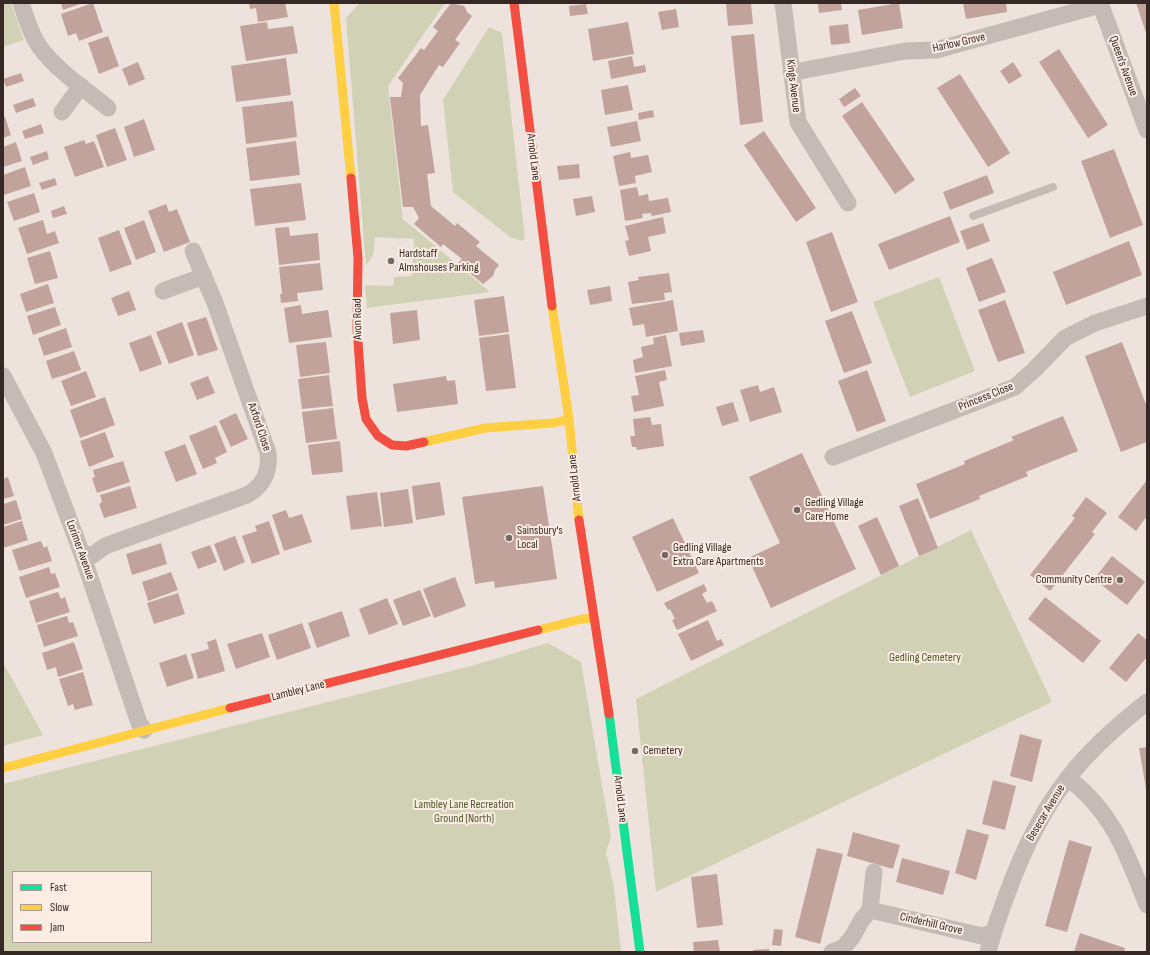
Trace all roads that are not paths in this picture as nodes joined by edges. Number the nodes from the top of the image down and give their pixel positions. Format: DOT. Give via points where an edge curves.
graph roads {
  1 [pos="21,3"];
  2 [pos="334,3"];
  3 [pos="514,3"];
  4 [pos="783,3"];
  5 [pos="1100,4"];
  6 [pos="790,71"];
  7 [pos="80,86"];
  8 [pos="108,108"];
  9 [pos="62,112"];
  10 [pos="1147,130"];
  11 [pos="1052,187"];
  12 [pos="848,203"];
  13 [pos="973,216"];
  14 [pos="194,251"];
  15 [pos="204,276"];
  16 [pos="163,291"];
  17 [pos="1147,306"];
  18 [pos="3,376"];
  19 [pos="569,419"];
  20 [pos="833,457"];
  21 [pos="82,554"];
  22 [pos="594,618"];
  23 [pos="1147,702"];
  24 [pos="144,730"];
  25 [pos="3,768"];
  26 [pos="1068,778"];
  27 [pos="874,872"];
  28 [pos="1142,874"];
  29 [pos="1147,905"];
  30 [pos="870,910"];
  31 [pos="993,933"];
  32 [pos="640,952"];
  33 [pos="832,952"];
  34 [pos="988,952"];
  1 -- 7 [label="street" via="38,46"];
  2 -- 19 [label="street, Avon Road" via="354,204 358,258 357,328 366,419 378,436 392,445 406,446 485,428 553,423"];
  3 -- 19 [label="street, Arnold Lane" via="555,332"];
  4 -- 6 [label="street, Kings Avenue"];
  5 -- 6 [label="street, Harlow Grove" via="1090,9 936,50 905,52"];
  5 -- 10 [label="street, Queen's Avenue"];
  6 -- 12 [label="street, Kings Avenue" via="798,122"];
  7 -- 8 [label="street"];
  7 -- 9 [label="street"];
  11 -- 13 [label="lane"];
  14 -- 15 [label="street, Axford Close"];
  15 -- 16 [label="street"];
  15 -- 21 [label="street, Axford Close" via="268,453 270,464 265,478 258,489 247,495 105,546 93,555"];
  17 -- 20 [label="street, Princess Close" via="1095,323 1065,338 1015,387"];
  18 -- 21 [label="street, Lorimer Avenue" via="44,453"];
  19 -- 22 [label="street, Arnold Lane" via="580,526"];
  21 -- 24 [label="street, Lorimer Avenue" via="139,723"];
  22 -- 24 [label="street, Lambley Lane"];
  22 -- 32 [label="street, Arnold Lane"];
  23 -- 26 [label="street, Besecar Avenue" via="1098,744"];
  24 -- 25 [label="street, Lambley Lane"];
  26 -- 28 [label="street" via="1094,801 1109,819"];
  26 -- 31 [label="street, Besecar Avenue" via="1037,825 1020,858"];
  27 -- 30 [label="street"];
  28 -- 29 [label="street"];
  30 -- 31 [label="street, Cinderhill Grove" via="982,936"];
  30 -- 33 [label="street" via="844,947"];
  31 -- 34 [label="street, Besecar Avenue"];
}
